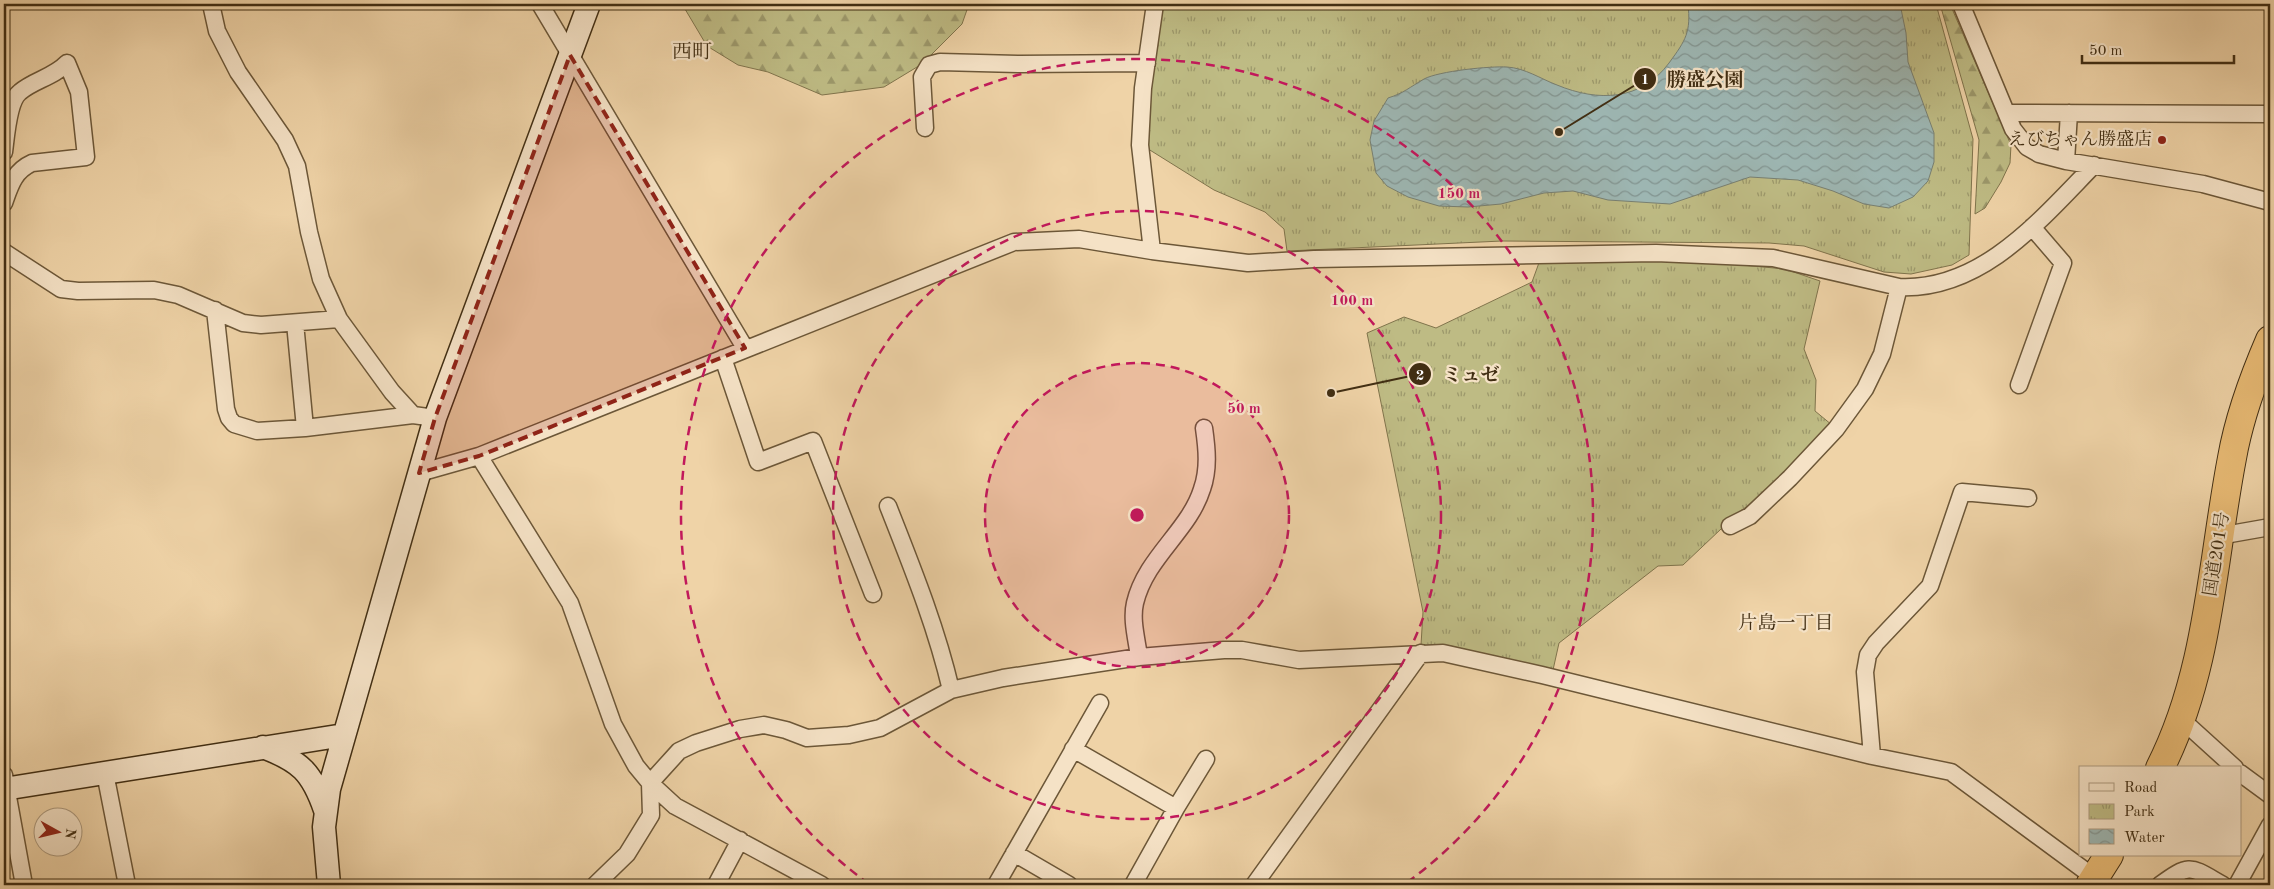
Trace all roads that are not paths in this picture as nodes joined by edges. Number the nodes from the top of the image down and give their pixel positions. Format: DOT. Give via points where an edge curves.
graph roads {
  1 [pos="210,4"];
  2 [pos="540,4"];
  3 [pos="590,4"];
  4 [pos="1156,4"];
  5 [pos="1961,4"];
  6 [pos="570,54"];
  7 [pos="1147,63"];
  8 [pos="2007,113"];
  9 [pos="2069,113"];
  10 [pos="2270,114"];
  11 [pos="925,128"];
  12 [pos="4,152"];
  13 [pos="2066,161"];
  14 [pos="2094,165"];
  15 [pos="2270,202"];
  16 [pos="4,203"];
  17 [pos="2032,227"];
  18 [pos="1152,251"];
  19 [pos="4,252"];
  20 [pos="1899,287"];
  21 [pos="215,310"];
  22 [pos="339,319"];
  23 [pos="295,323"];
  24 [pos="2270,340"];
  25 [pos="745,348"];
  26 [pos="722,358"];
  27 [pos="2020,385"];
  28 [pos="413,415"];
  29 [pos="435,418"];
  30 [pos="305,428"];
  31 [pos="1204,428"];
  32 [pos="479,456"];
  33 [pos="418,473"];
  34 [pos="2028,498"];
  35 [pos="888,506"];
  36 [pos="1730,526"];
  37 [pos="2270,527"];
  38 [pos="2219,536"];
  39 [pos="873,594"];
  40 [pos="1421,653"];
  41 [pos="1139,657"];
  42 [pos="951,690"];
  43 [pos="1100,703"];
  44 [pos="2181,719"];
  45 [pos="344,735"];
  46 [pos="263,747"];
  47 [pos="1073,749"];
  48 [pos="1872,756"];
  49 [pos="1206,759"];
  50 [pos="2161,766"];
  51 [pos="2233,766"];
  52 [pos="105,772"];
  53 [pos="2242,774"];
  54 [pos="650,783"];
  55 [pos="5,784"];
  56 [pos="2270,795"];
  57 [pos="1176,808"];
  58 [pos="325,810"];
  59 [pos="2270,825"];
  60 [pos="740,840"];
  61 [pos="1014,853"];
  62 [pos="2108,856"];
  63 [pos="2092,882"];
  64 [pos="24,885"];
  65 [pos="127,885"];
  66 [pos="329,885"];
  67 [pos="595,885"];
  68 [pos="716,885"];
  69 [pos="822,885"];
  70 [pos="996,885"];
  71 [pos="1069,885"];
  72 [pos="1133,885"];
  73 [pos="1254,885"];
  74 [pos="2160,885"];
  75 [pos="2223,885"];
  76 [pos="2237,885"];
  1 -- 22 [label="street" via="217,31 238,72 285,140 297,166 321,279"];
  2 -- 6 [label="street"];
  3 -- 6 [label="street"];
  4 -- 7 [label="street"];
  5 -- 8 [label="street"];
  6 -- 25 [label="street"];
  6 -- 29 [label="street"];
  7 -- 11 [label="street" via="940,62 929,65 922,78"];
  7 -- 18 [label="street" via="1140,144"];
  8 -- 9 [label="street"];
  8 -- 13 [label="street" via="2013,129 2027,147 2039,154"];
  9 -- 10 [label="street"];
  9 -- 13 [label="street"];
  12 -- 16 [label="street" via="11,108 18,92 67,63 79,92 86,157 32,163 23,167 14,176"];
  13 -- 14 [label="street"];
  14 -- 15 [label="street" via="2203,184"];
  14 -- 17 [label="street"];
  17 -- 20 [label="street" via="1984,265 1946,283 1921,288"];
  17 -- 27 [label="street" via="2063,263"];
  18 -- 20 [label="street" via="1257,263 1314,259 1656,253 1773,258"];
  18 -- 25 [label="street" via="1079,239 1014,242"];
  19 -- 21 [label="street" via="61,289 154,290 178,295"];
  20 -- 36 [label="street" via="1882,354 1853,405 1836,429 1790,478 1750,516"];
  21 -- 23 [label="street" via="243,323"];
  21 -- 30 [label="street" via="229,418 243,428 256,431"];
  22 -- 23 [label="street"];
  22 -- 28 [label="street" via="392,392"];
  23 -- 30 [label="street"];
  24 -- 38 [label="highway, 国道201号" via="2252,386 2232,457"];
  25 -- 26 [label="street"];
  26 -- 32 [label="street"];
  26 -- 39 [label="street" via="758,462 813,441"];
  28 -- 29 [label="street"];
  28 -- 30 [label="street"];
  29 -- 33 [label="street"];
  31 -- 41 [label="street" via="1207,452 1202,490 1152,563 1135,605"];
  32 -- 33 [label="street"];
  32 -- 54 [label="street" via="570,603 613,724 636,766"];
  33 -- 45 [label="street"];
  34 -- 48 [label="street" via="1962,492 1930,586 1868,654 1865,672"];
  35 -- 42 [label="street" via="923,594"];
  37 -- 38 [label="street"];
  38 -- 44 [label="highway, 国道201号" via="2196,671"];
  40 -- 41 [label="street" via="1299,660 1224,650"];
  40 -- 48 [label="street" via="1443,653 1542,675"];
  40 -- 73 [label="street"];
  41 -- 42 [label="street" via="1003,678"];
  42 -- 54 [label="street" via="880,728 849,735 807,738 764,725 696,742 678,751"];
  43 -- 47 [label="street"];
  44 -- 50 [label="highway, 国道201号"];
  44 -- 51 [label="street"];
  45 -- 46 [label="street"];
  45 -- 58 [label="street"];
  46 -- 52 [label="street"];
  46 -- 58 [label="street" via="289,758 305,772 316,784"];
  47 -- 57 [label="street"];
  47 -- 61 [label="street"];
  48 -- 63 [label="street" via="1950,772"];
  49 -- 57 [label="street"];
  52 -- 55 [label="street"];
  52 -- 65 [label="street"];
  53 -- 56 [label="street"];
  54 -- 60 [label="street" via="675,806"];
  54 -- 67 [label="street" via="651,815 627,854"];
  55 -- 64 [label="street"];
  57 -- 72 [label="street"];
  58 -- 66 [label="street"];
  59 -- 76 [label="street"];
  60 -- 68 [label="street"];
  60 -- 69 [label="street"];
  61 -- 70 [label="street"];
  61 -- 71 [label="street"];
  62 -- 63 [label="highway"];
  74 -- 75 [label="street" via="2184,868 2196,870"];
}
